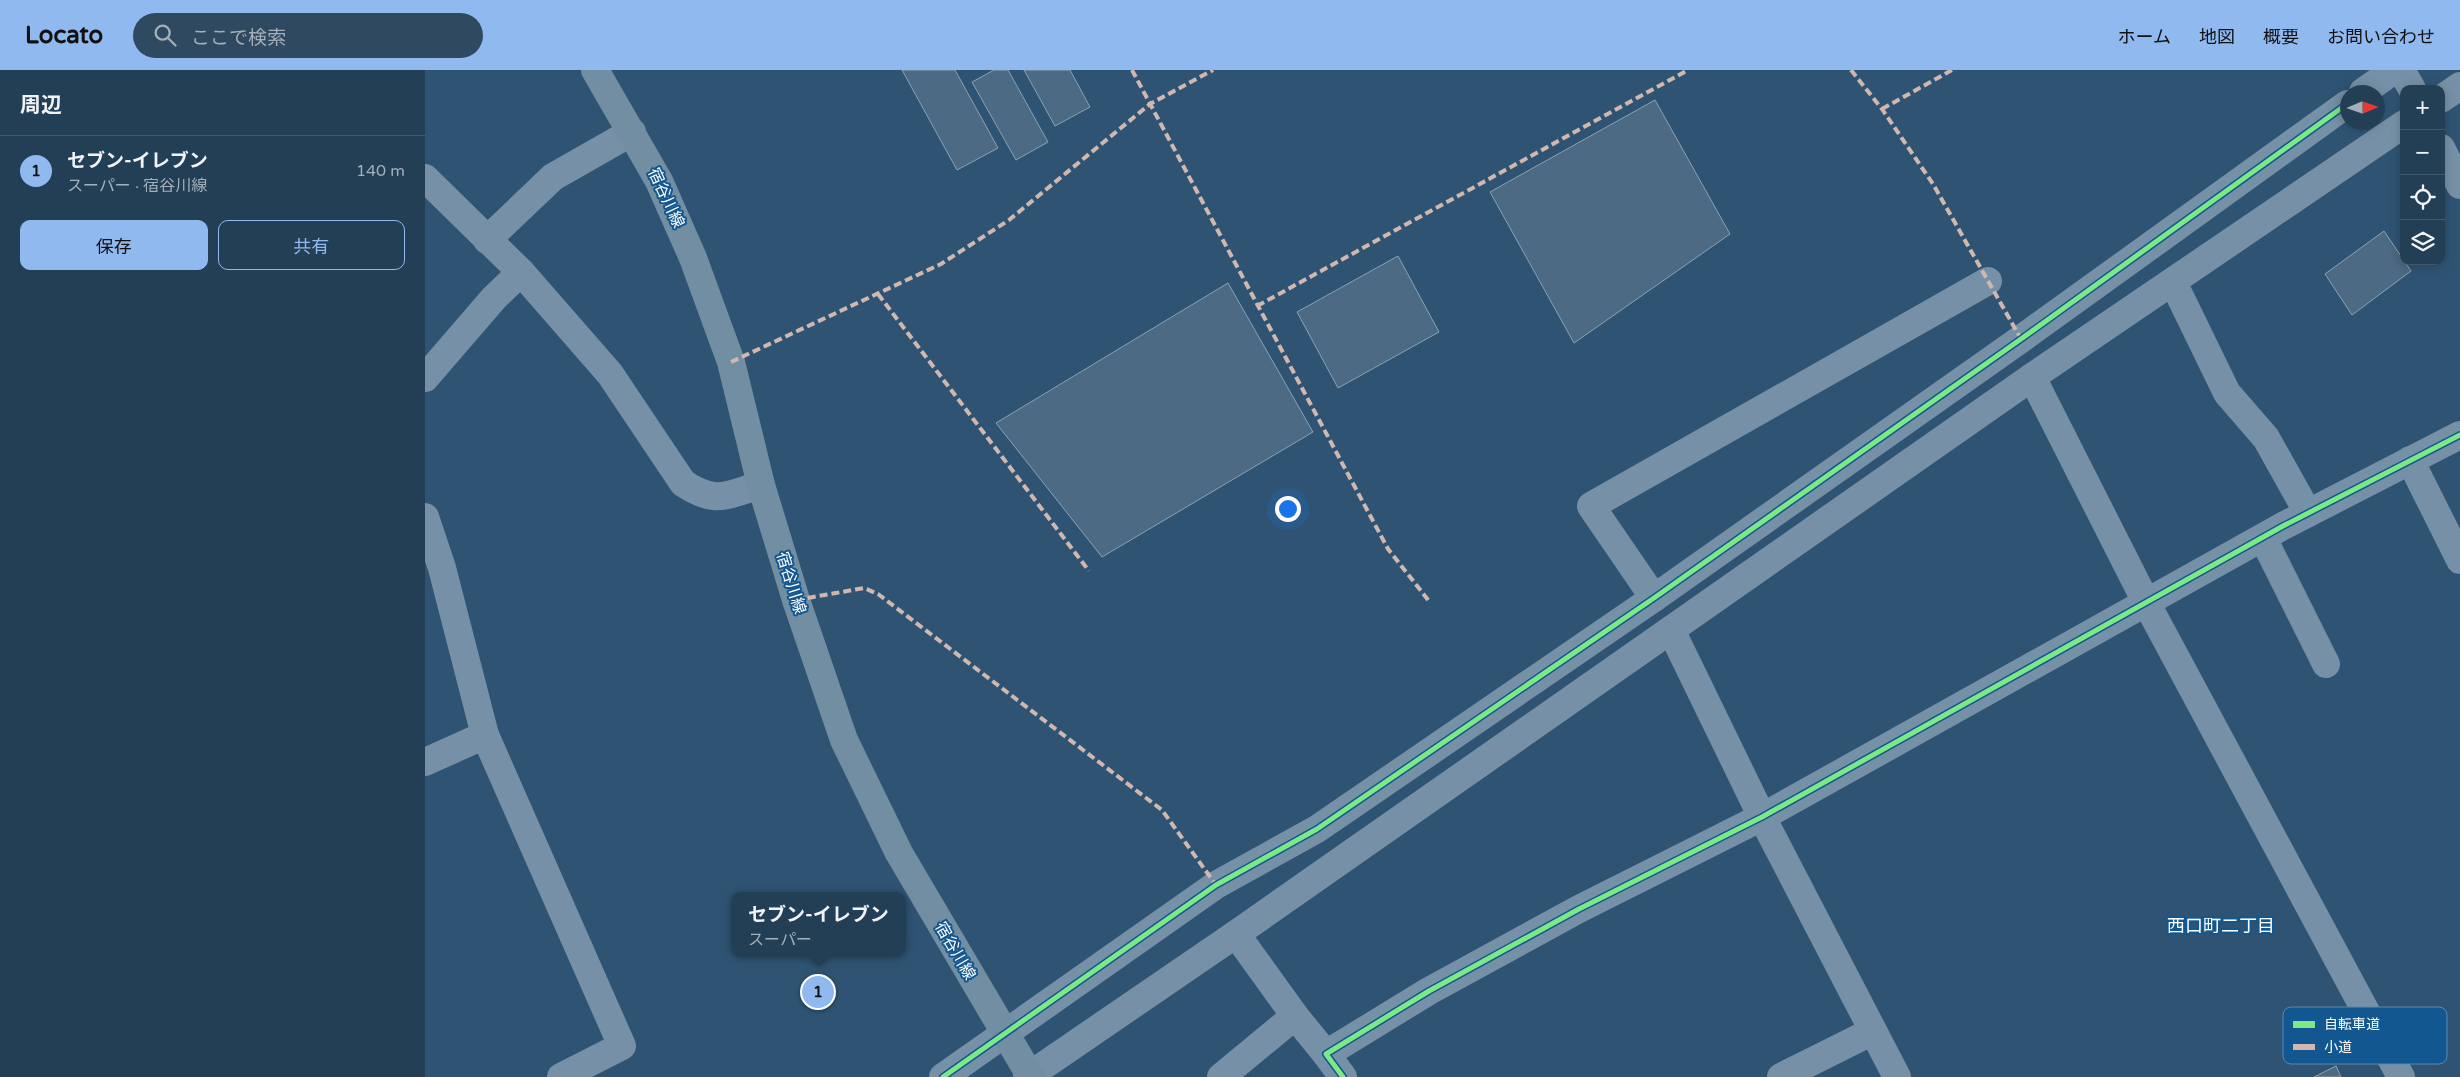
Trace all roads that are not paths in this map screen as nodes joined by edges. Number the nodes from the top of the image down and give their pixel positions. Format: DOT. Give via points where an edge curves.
graph roads {
  1 [pos="595,70"];
  2 [pos="2394,70"];
  3 [pos="2401,70"];
  4 [pos="2373,85"];
  5 [pos="2410,85"];
  6 [pos="2460,86"];
  7 [pos="2445,96"];
  8 [pos="2340,109"];
  9 [pos="2400,127"];
  10 [pos="632,132"];
  11 [pos="2445,156"];
  12 [pos="425,178"];
  13 [pos="2460,185"];
  14 [pos="487,240"];
  15 [pos="521,272"];
  16 [pos="1988,281"];
  17 [pos="2173,282"];
  18 [pos="2032,377"];
  19 [pos="425,378"];
  20 [pos="2460,435"];
  21 [pos="2410,460"];
  22 [pos="761,485"];
  23 [pos="2308,513"];
  24 [pos="425,517"];
  25 [pos="2263,538"];
  26 [pos="2460,560"];
  27 [pos="1654,598"];
  28 [pos="2146,602"];
  29 [pos="1671,630"];
  30 [pos="2326,664"];
  31 [pos="485,735"];
  32 [pos="425,762"];
  33 [pos="1762,817"];
  34 [pos="1236,934"];
  35 [pos="2363,1007"];
  36 [pos="1295,1016"];
  37 [pos="1873,1031"];
  38 [pos="1006,1033"];
  39 [pos="1326,1054"];
  40 [pos="2394,1064"];
  41 [pos="1029,1076"];
  42 [pos="561,1077"];
  43 [pos="943,1077"];
  44 [pos="1221,1077"];
  45 [pos="1343,1077"];
  46 [pos="1781,1077"];
  47 [pos="1897,1077"];
  48 [pos="2401,1077"];
  1 -- 10 [label="main road, 宿谷川線"];
  2 -- 4 [label="street"];
  3 -- 5 [label="street"];
  6 -- 7 [label="street"];
  8 -- 27 [label="street" via="2021,340"];
  9 -- 17 [label="street"];
  10 -- 14 [label="street" via="553,178"];
  10 -- 22 [label="main road, 宿谷川線" via="659,181 693,258 731,362"];
  11 -- 13 [label="street"];
  12 -- 14 [label="street"];
  14 -- 15 [label="street"];
  15 -- 19 [label="street" via="494,298"];
  15 -- 22 [label="street" via="610,374 683,483 702,495 718,497"];
  16 -- 27 [label="street" via="1591,506"];
  17 -- 18 [label="street"];
  17 -- 23 [label="street" via="2227,393 2266,438"];
  18 -- 28 [label="street"];
  18 -- 29 [label="street"];
  20 -- 21 [label="street"];
  21 -- 23 [label="street"];
  21 -- 26 [label="street"];
  22 -- 38 [label="main road, 宿谷川線" via="796,600 845,740 899,853 975,986"];
  23 -- 25 [label="street"];
  24 -- 31 [label="street" via="442,568"];
  25 -- 28 [label="street"];
  25 -- 30 [label="street"];
  27 -- 38 [label="street" via="1317,829 1216,885"];
  28 -- 33 [label="street"];
  28 -- 35 [label="street"];
  29 -- 33 [label="street"];
  29 -- 34 [label="street"];
  31 -- 32 [label="street"];
  31 -- 42 [label="street" via="622,1046"];
  33 -- 37 [label="street"];
  33 -- 39 [label="street" via="1562,918 1429,991"];
  34 -- 36 [label="street"];
  34 -- 41 [label="street"];
  36 -- 39 [label="street"];
  36 -- 44 [label="street"];
  37 -- 46 [label="street"];
  37 -- 47 [label="street"];
  38 -- 41 [label="main road, 宿谷川線"];
  38 -- 43 [label="street"];
  39 -- 45 [label="street"];
  40 -- 48 [label="street"];
}
